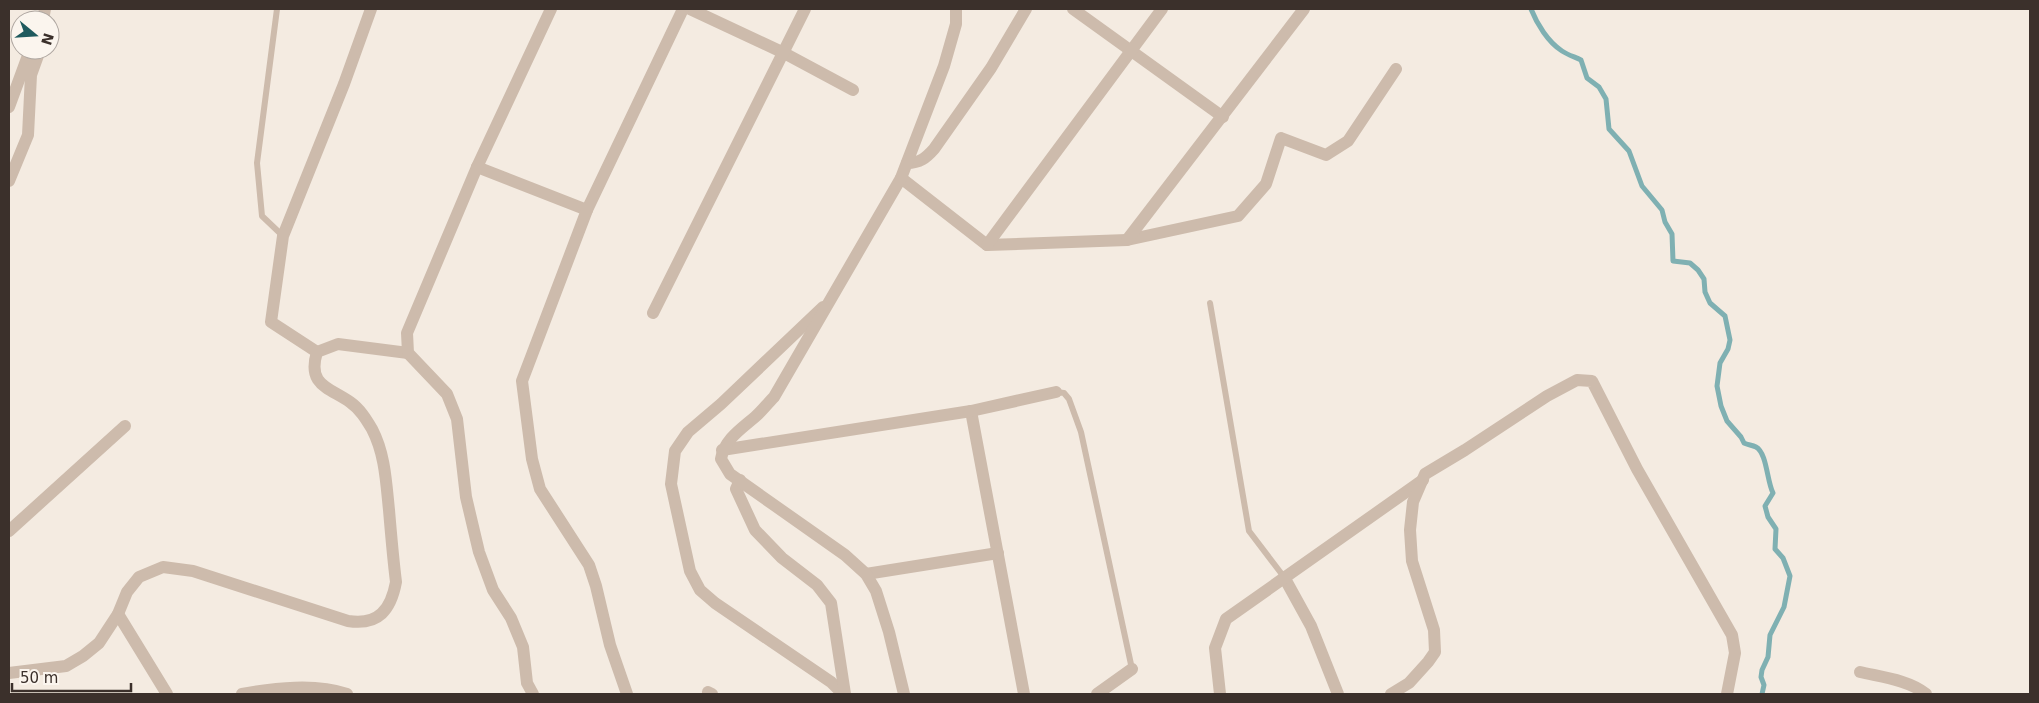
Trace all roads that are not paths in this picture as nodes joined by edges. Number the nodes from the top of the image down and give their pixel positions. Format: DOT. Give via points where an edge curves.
graph roads {
  1 [pos="277,9"];
  2 [pos="371,9"];
  3 [pos="551,9"];
  4 [pos="683,9"];
  5 [pos="690,9"];
  6 [pos="805,9"];
  7 [pos="956,9"];
  8 [pos="1026,9"];
  9 [pos="1074,9"];
  10 [pos="1162,9"];
  11 [pos="1304,9"];
  12 [pos="1131,52"];
  13 [pos="784,53"];
  14 [pos="26,60"];
  15 [pos="36,60"];
  16 [pos="1396,69"];
  17 [pos="853,90"];
  18 [pos="9,107"];
  19 [pos="1223,117"];
  20 [pos="908,163"];
  21 [pos="477,167"];
  22 [pos="901,178"];
  23 [pos="9,181"];
  24 [pos="587,210"];
  25 [pos="283,236"];
  26 [pos="1127,240"];
  27 [pos="987,245"];
  28 [pos="834,296"];
  29 [pos="1210,303"];
  30 [pos="653,313"];
  31 [pos="317,352"];
  32 [pos="408,353"];
  33 [pos="1056,392"];
  34 [pos="971,411"];
  35 [pos="125,426"];
  36 [pos="722,450"];
  37 [pos="740,480"];
  38 [pos="1423,480"];
  39 [pos="9,531"];
  40 [pos="998,553"];
  41 [pos="866,574"];
  42 [pos="1284,576"];
  43 [pos="118,614"];
  44 [pos="1132,669"];
  45 [pos="1860,672"];
  46 [pos="9,673"];
  47 [pos="166,694"];
  48 [pos="242,694"];
  49 [pos="347,694"];
  50 [pos="533,694"];
  51 [pos="627,694"];
  52 [pos="844,694"];
  53 [pos="904,694"];
  54 [pos="1024,694"];
  55 [pos="1097,694"];
  56 [pos="1220,694"];
  57 [pos="1338,694"];
  58 [pos="1391,694"];
  59 [pos="1727,694"];
  60 [pos="1926,694"];
  1 -- 25 [label="lane" via="257,163 262,216"];
  2 -- 25 [label="street"];
  3 -- 21 [label="street"];
  4 -- 24 [label="street"];
  5 -- 13 [label="street"];
  6 -- 13 [label="street"];
  7 -- 20 [label="street" via="956,24 944,66"];
  8 -- 20 [label="street" via="991,68 934,149 924,159"];
  9 -- 12 [label="street"];
  10 -- 12 [label="street"];
  11 -- 19 [label="street"];
  12 -- 19 [label="street"];
  12 -- 27 [label="street"];
  13 -- 17 [label="street"];
  13 -- 30 [label="street"];
  14 -- 18 [label="street"];
  15 -- 23 [label="street" via="31,75 28,135"];
  16 -- 26 [label="street" via="1348,140 1326,154 1281,138 1266,184 1238,216"];
  19 -- 26 [label="street"];
  20 -- 22 [label="street"];
  21 -- 24 [label="street"];
  21 -- 32 [label="street" via="415,310 407,333"];
  22 -- 27 [label="street"];
  22 -- 28 [label="street"];
  24 -- 51 [label="street" via="522,381 532,459 540,489 589,565"];
  25 -- 31 [label="street" via="271,322"];
  26 -- 27 [label="street"];
  28 -- 36 [label="street" via="774,397"];
  28 -- 52 [label="street" via="688,432 675,451 671,484 690,571 700,590"];
  29 -- 42 [label="lane" via="1249,530"];
  31 -- 32 [label="street" via="338,344"];
  31 -- 43 [label="street" via="314,372 318,381 352,403 365,417 379,443 385,466 396,582 389,607 383,614 357,623 193,571 163,567 139,578 127,592"];
  32 -- 50 [label="street" via="447,394 457,419 466,497 479,552 493,590 511,618 523,647 528,683"];
  33 -- 34 [label="street"];
  33 -- 44 [label="lane" via="1064,393 1069,399 1081,432"];
  34 -- 36 [label="street"];
  34 -- 40 [label="street"];
  35 -- 39 [label="street"];
  36 -- 37 [label="street" via="721,459 730,474"];
  37 -- 41 [label="street" via="845,555"];
  37 -- 52 [label="street" via="736,490 755,530 782,558 817,585 831,603"];
  38 -- 42 [label="street"];
  38 -- 58 [label="street" via="1413,502 1410,530 1412,561 1434,630 1435,652 1409,683"];
  38 -- 59 [label="street" via="1425,474 1547,396 1577,380 1592,381 1641,477 1732,635 1735,652"];
  40 -- 41 [label="street"];
  40 -- 54 [label="street"];
  41 -- 53 [label="street" via="879,599"];
  42 -- 56 [label="street" via="1226,619 1216,648"];
  42 -- 57 [label="street" via="1311,626"];
  43 -- 46 [label="street" via="99,643 66,666"];
  43 -- 47 [label="street"];
  44 -- 55 [label="street"];
  45 -- 60 [label="street" via="1895,680"];
  48 -- 49 [label="street" via="320,687"];
}
